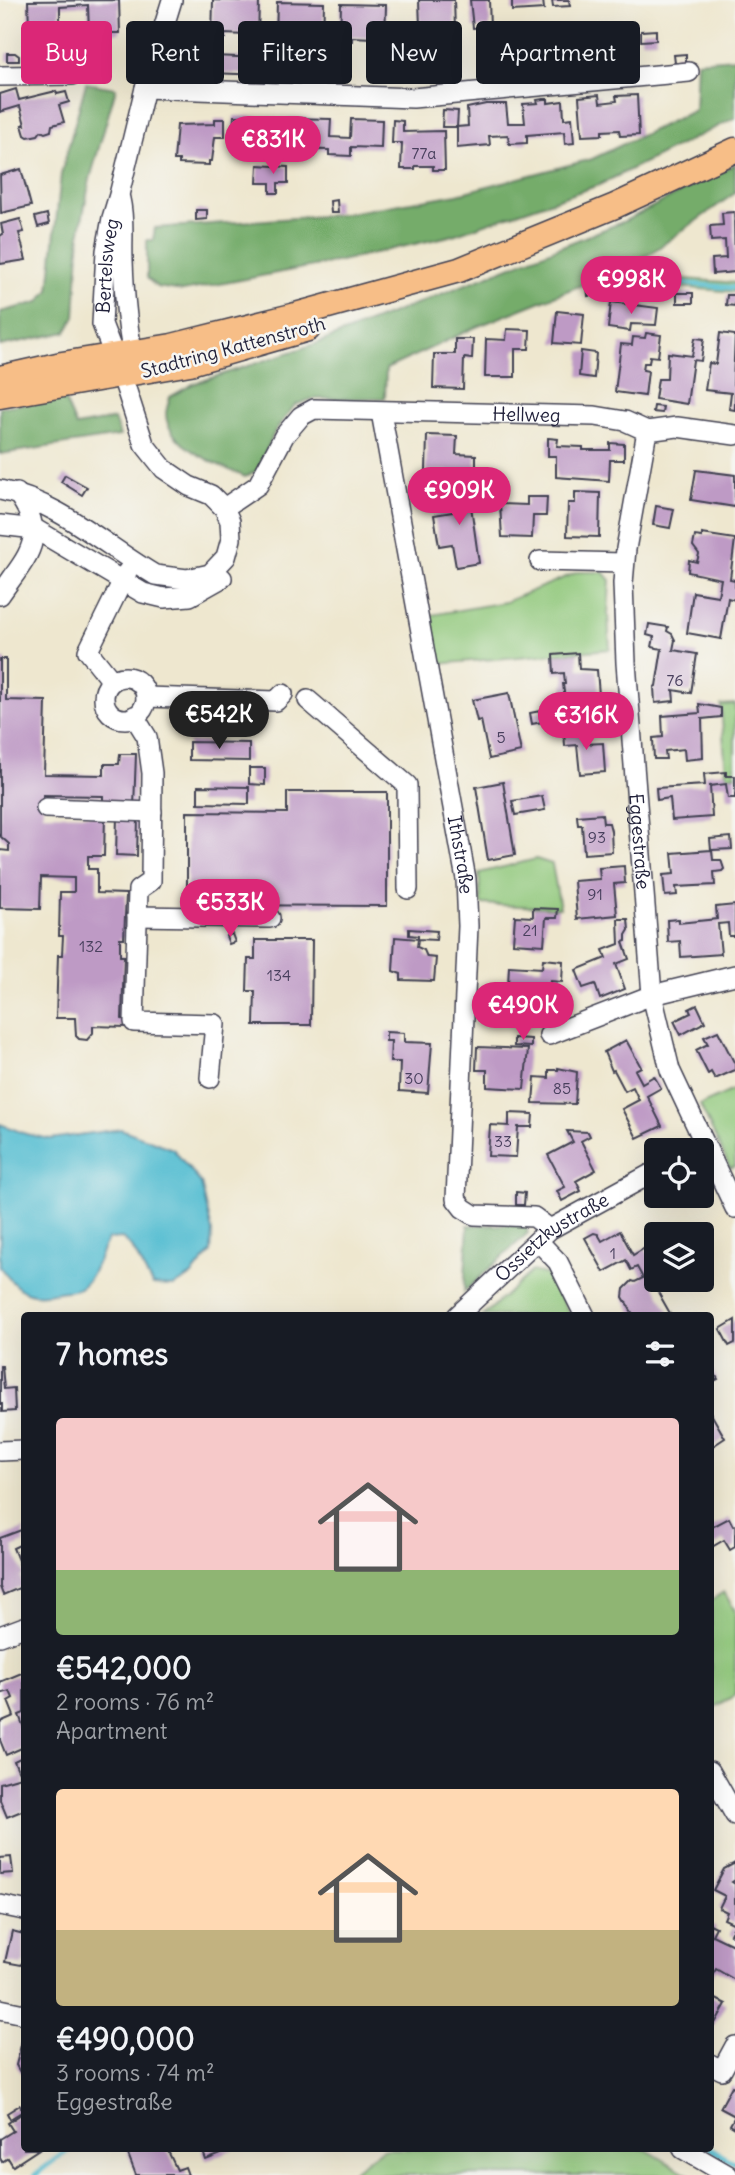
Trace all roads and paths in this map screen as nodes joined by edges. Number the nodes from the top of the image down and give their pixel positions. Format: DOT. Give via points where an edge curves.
graph roads {
  1 [pos="172,0"];
  2 [pos="689,72"];
  3 [pos="0,76"];
  4 [pos="21,76"];
  5 [pos="145,88"];
  6 [pos="735,150"];
  7 [pos="126,364"];
  8 [pos="0,378"];
  9 [pos="0,396"];
  10 [pos="381,412"];
  11 [pos="647,431"];
  12 [pos="735,435"];
  13 [pos="8,492"];
  14 [pos="228,505"];
  15 [pos="0,525"];
  16 [pos="35,529"];
  17 [pos="68,549"];
  18 [pos="26,557"];
  19 [pos="540,561"];
  20 [pos="132,562"];
  21 [pos="624,563"];
  22 [pos="122,583"];
  23 [pos="0,595"];
  24 [pos="112,681"];
  25 [pos="283,694"];
  26 [pos="145,697"];
  27 [pos="308,701"];
  28 [pos="134,716"];
  29 [pos="46,808"];
  30 [pos="152,811"];
  31 [pos="408,889"];
  32 [pos="137,916"];
  33 [pos="270,918"];
  34 [pos="735,975"];
  35 [pos="652,995"];
  36 [pos="549,1035"];
  37 [pos="210,1078"];
  38 [pos="696,1138"];
  39 [pos="714,1172"];
  40 [pos="644,1178"];
  41 [pos="735,1208"];
  42 [pos="544,1235"];
  43 [pos="461,1312"];
  44 [pos="583,1312"];
  45 [pos="21,1450"];
  46 [pos="0,1451"];
  47 [pos="21,1628"];
  48 [pos="0,1636"];
  49 [pos="714,1778"];
  50 [pos="735,1815"];
  51 [pos="0,1905"];
  52 [pos="21,1909"];
  53 [pos="0,2009"];
  54 [pos="21,2013"];
  55 [pos="735,2046"];
  56 [pos="714,2066"];
  57 [pos="688,2152"];
  58 [pos="728,2175"];
  1 -- 5 [label="street, Bertelsweg"];
  2 -- 5 [label="street" via="413,99"];
  3 -- 4 [label="street"];
  5 -- 7 [label="street, Bertelsweg" via="120,195"];
  6 -- 7 [label="main road, Stadtring Kattenstroth" via="615,206 459,270 173,346"];
  7 -- 8 [label="main road, Stadtring Kattenstroth" via="62,364"];
  7 -- 9 [label="main road, Stadtring Kattenstroth"];
  7 -- 14 [label="street, Bertelsweg" via="144,444 164,469"];
  10 -- 11 [label="street, Hellweg" via="594,416 625,421"];
  10 -- 14 [label="street, Hellweg" via="314,409 301,416 284,436 258,485"];
  10 -- 42 [label="street, Ithstraße" via="466,879 456,1199 474,1215 534,1217"];
  11 -- 12 [label="street, Hellweg" via="677,427"];
  11 -- 21 [label="street, Eggestraße"];
  13 -- 16 [label="street" via="29,510"];
  13 -- 20 [label="street" via="49,505"];
  14 -- 20 [label="street" via="231,539 226,557 210,574 164,578"];
  14 -- 22 [label="street" via="240,519 241,539 237,561 216,583 190,596 164,598"];
  15 -- 16 [label="street"];
  16 -- 17 [label="street"];
  16 -- 18 [label="street"];
  17 -- 18 [label="street" via="42,549"];
  17 -- 22 [label="street"];
  18 -- 23 [label="street"];
  19 -- 21 [label="street"];
  20 -- 22 [label="street"];
  21 -- 35 [label="street, Eggestraße" via="626,663"];
  22 -- 24 [label="street" via="88,651"];
  24 -- 26 [label="street" via="134,679"];
  24 -- 28 [label="street" via="104,699 109,711 120,718"];
  25 -- 26 [label="street" via="276,701"];
  26 -- 28 [label="street"];
  27 -- 31 [label="street" via="407,785"];
  28 -- 30 [label="street" via="147,737"];
  29 -- 30 [label="street"];
  30 -- 32 [label="street" via="151,881 138,890"];
  32 -- 33 [label="street"];
  32 -- 37 [label="street" via="134,1022 215,1024"];
  34 -- 35 [label="street"];
  35 -- 36 [label="street"];
  35 -- 38 [label="street, Eggestraße" via="670,1070"];
  39 -- 41 [label="street, Eggestraße"];
  40 -- 42 [label="street, Ossietzkystraße"];
  42 -- 43 [label="street, Ossietzkystraße"];
  42 -- 44 [label="street"];
  45 -- 46 [label="street"];
  47 -- 48 [label="street"];
  49 -- 50 [label="street"];
  51 -- 52 [label="street"];
  53 -- 54 [label="street"];
  55 -- 56 [label="street" via="722,2070"];
  57 -- 58 [label="street"];
}
